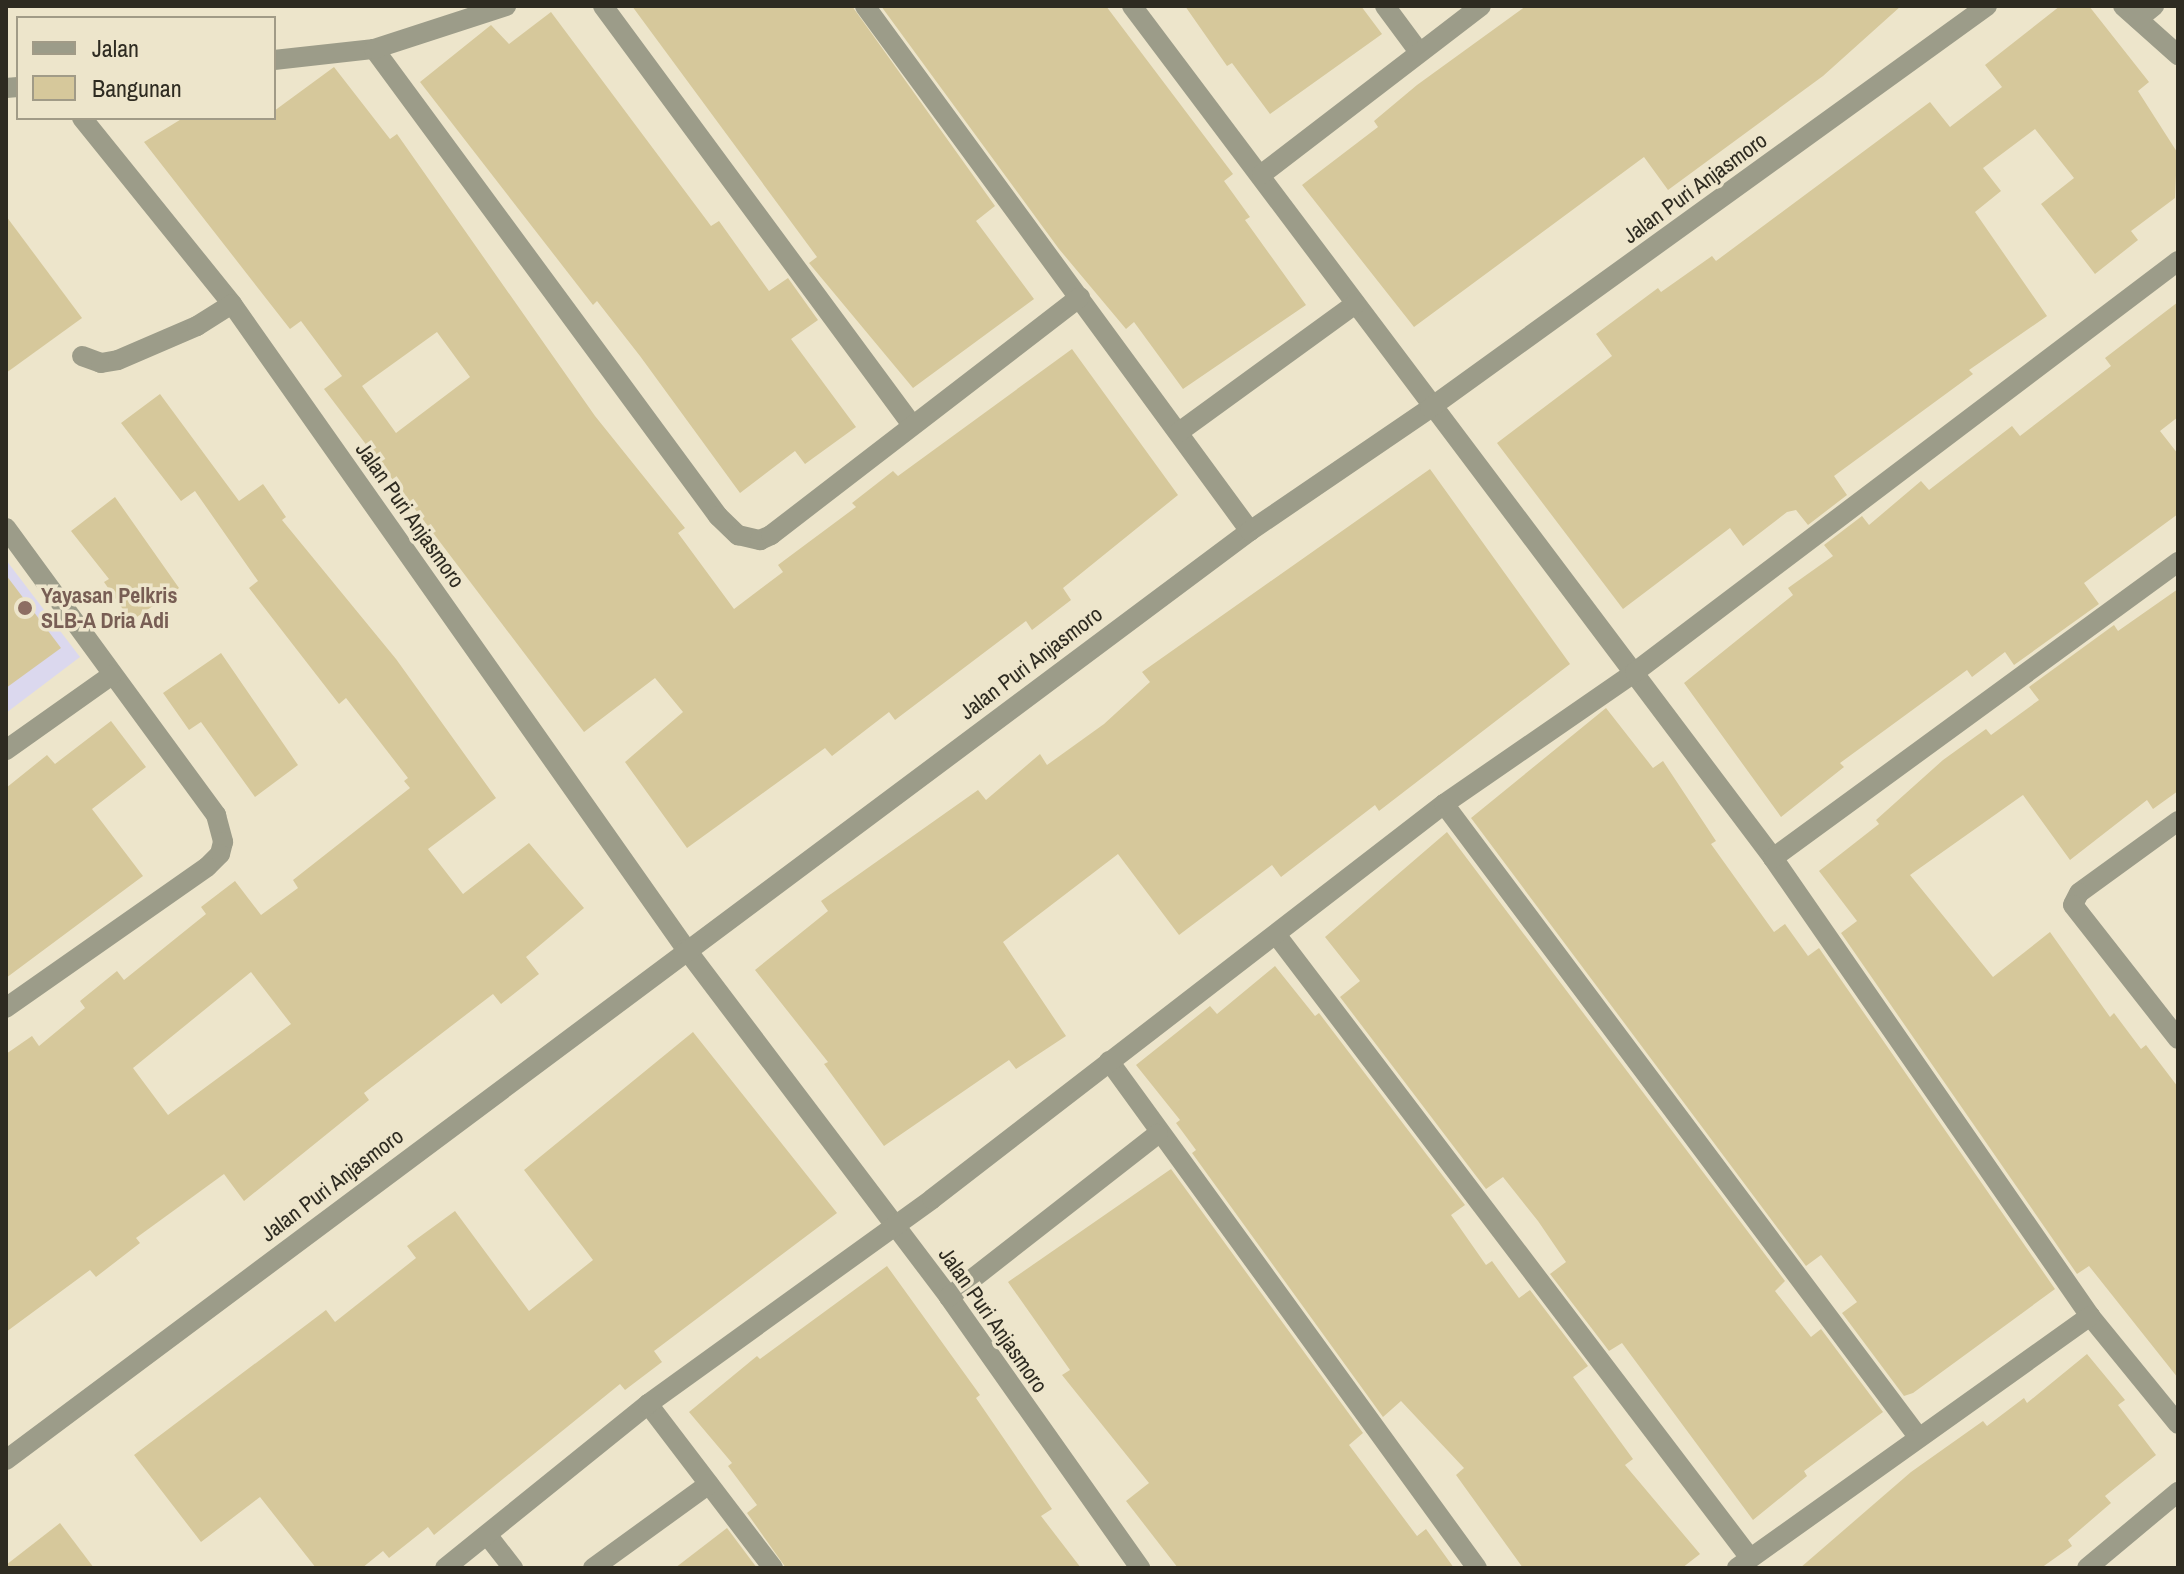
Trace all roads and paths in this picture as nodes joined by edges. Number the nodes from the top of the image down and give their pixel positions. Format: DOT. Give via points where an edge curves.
graph roads {
  1 [pos="506,6"];
  2 [pos="603,6"];
  3 [pos="865,6"];
  4 [pos="1132,6"];
  5 [pos="1385,6"];
  6 [pos="1481,6"];
  7 [pos="1987,6"];
  8 [pos="2139,10"];
  9 [pos="374,49"];
  10 [pos="1419,52"];
  11 [pos="2178,55"];
  12 [pos="276,60"];
  13 [pos="84,120"];
  14 [pos="1262,174"];
  15 [pos="2178,261"];
  16 [pos="1080,297"];
  17 [pos="232,304"];
  18 [pos="1355,304"];
  19 [pos="82,356"];
  20 [pos="1430,408"];
  21 [pos="912,425"];
  22 [pos="1179,432"];
  23 [pos="6,528"];
  24 [pos="1250,531"];
  25 [pos="2178,562"];
  26 [pos="1635,672"];
  27 [pos="112,675"];
  28 [pos="6,750"];
  29 [pos="1444,804"];
  30 [pos="2178,821"];
  31 [pos="1773,858"];
  32 [pos="1278,937"];
  33 [pos="686,949"];
  34 [pos="6,1008"];
  35 [pos="2178,1039"];
  36 [pos="1109,1061"];
  37 [pos="1158,1134"];
  38 [pos="895,1225"];
  39 [pos="949,1297"];
  40 [pos="2090,1316"];
  41 [pos="648,1404"];
  42 [pos="2178,1424"];
  43 [pos="1919,1438"];
  44 [pos="6,1460"];
  45 [pos="709,1484"];
  46 [pos="2178,1492"];
  47 [pos="488,1536"];
  48 [pos="1744,1563"];
  49 [pos="445,1568"];
  50 [pos="513,1568"];
  51 [pos="593,1568"];
  52 [pos="773,1568"];
  53 [pos="1140,1568"];
  54 [pos="1477,1568"];
  55 [pos="2087,1568"];
  1 -- 9 [label="street"];
  2 -- 21 [label="street"];
  3 -- 16 [label="street"];
  4 -- 14 [label="street"];
  5 -- 10 [label="street"];
  6 -- 10 [label="street"];
  7 -- 20 [label="street, Jalan Puri Anjasmoro"];
  8 -- 11 [label="street"];
  9 -- 12 [label="street"];
  9 -- 21 [label="street" via="718,516 738,535 760,540 771,535"];
  10 -- 14 [label="street"];
  13 -- 17 [label="street, Jalan Puri Anjasmoro"];
  14 -- 18 [label="street"];
  15 -- 26 [label="street"];
  16 -- 21 [label="street"];
  16 -- 22 [label="street"];
  17 -- 19 [label="street" via="197,326 118,360 101,363"];
  17 -- 33 [label="street, Jalan Puri Anjasmoro"];
  18 -- 20 [label="street"];
  18 -- 22 [label="street"];
  20 -- 24 [label="street, Jalan Puri Anjasmoro"];
  20 -- 26 [label="street"];
  22 -- 24 [label="street"];
  23 -- 27 [label="street"];
  24 -- 33 [label="street, Jalan Puri Anjasmoro"];
  25 -- 31 [label="street"];
  26 -- 29 [label="street"];
  26 -- 31 [label="street"];
  27 -- 28 [label="street"];
  27 -- 34 [label="street" via="216,815 220,854"];
  29 -- 32 [label="street"];
  29 -- 43 [label="street"];
  30 -- 35 [label="street" via="2079,893 2073,905"];
  31 -- 40 [label="street"];
  32 -- 36 [label="street"];
  32 -- 48 [label="street"];
  33 -- 38 [label="street, Jalan Puri Anjasmoro"];
  33 -- 44 [label="street, Jalan Puri Anjasmoro"];
  36 -- 37 [label="street"];
  36 -- 38 [label="street"];
  37 -- 39 [label="street"];
  37 -- 54 [label="street"];
  38 -- 39 [label="street, Jalan Puri Anjasmoro"];
  38 -- 41 [label="street"];
  39 -- 53 [label="street, Jalan Puri Anjasmoro"];
  40 -- 42 [label="street"];
  40 -- 43 [label="street"];
  41 -- 45 [label="street"];
  41 -- 47 [label="street"];
  43 -- 48 [label="street"];
  45 -- 51 [label="street"];
  45 -- 52 [label="street"];
  46 -- 55 [label="street"];
  47 -- 49 [label="street"];
  47 -- 50 [label="street"];
}
